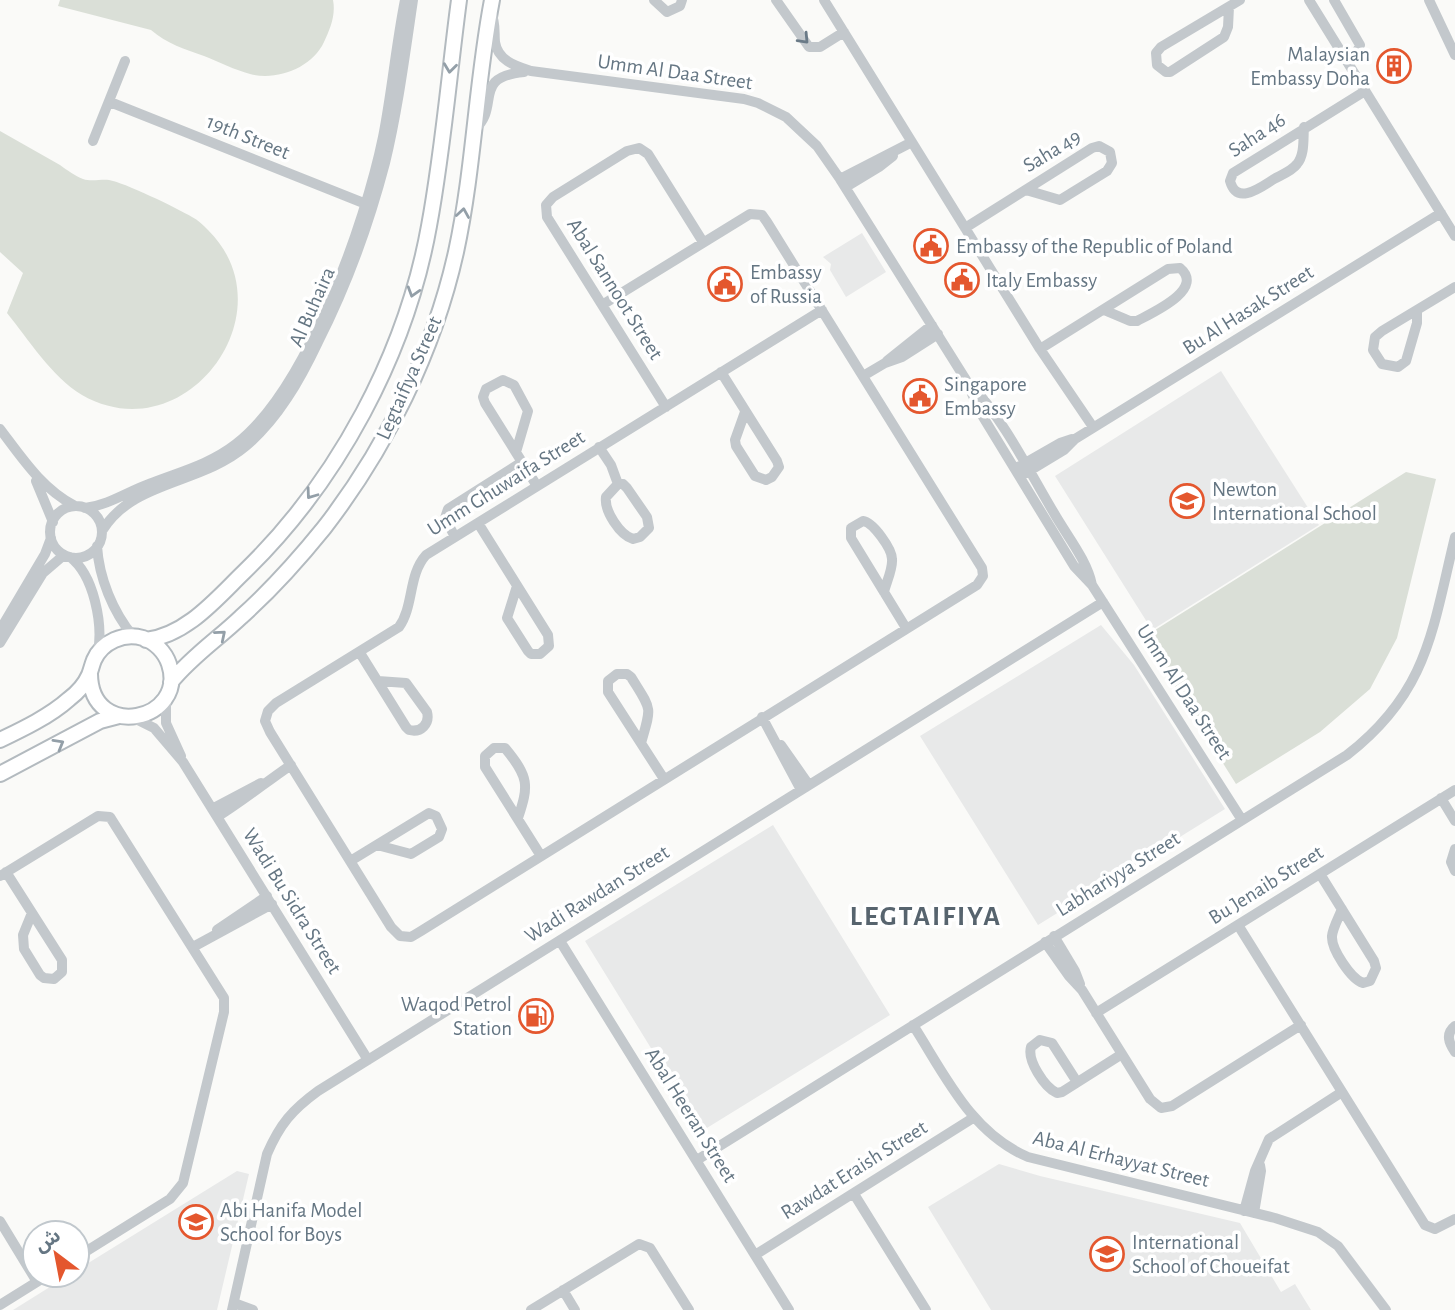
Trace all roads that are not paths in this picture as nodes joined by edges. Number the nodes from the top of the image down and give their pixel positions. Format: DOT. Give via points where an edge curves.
graph roads {
  1 [pos="405,0"];
  2 [pos="413,0"];
  3 [pos="459,0"];
  4 [pos="654,0"];
  5 [pos="682,0"];
  6 [pos="776,0"];
  7 [pos="838,0"];
  8 [pos="1240,0"];
  9 [pos="1308,0"];
  10 [pos="1334,0"];
  11 [pos="1429,0"];
  12 [pos="826,3"];
  13 [pos="491,6"];
  14 [pos="1229,7"];
  15 [pos="844,32"];
  16 [pos="403,39"];
  17 [pos="1455,55"];
  18 [pos="1346,60"];
  19 [pos="125,61"];
  20 [pos="531,71"];
  21 [pos="1365,91"];
  22 [pos="110,102"];
  23 [pos="1304,127"];
  24 [pos="475,129"];
  25 [pos="93,141"];
  26 [pos="912,142"];
  27 [pos="843,183"];
  28 [pos="1026,190"];
  29 [pos="368,206"];
  30 [pos="1441,213"];
  31 [pos="965,228"];
  32 [pos="1455,236"];
  33 [pos="703,243"];
  34 [pos="1455,287"];
  35 [pos="602,305"];
  36 [pos="822,310"];
  37 [pos="1104,310"];
  38 [pos="1417,311"];
  39 [pos="935,330"];
  40 [pos="1040,349"];
  41 [pos="721,372"];
  42 [pos="863,376"];
  43 [pos="666,407"];
  44 [pos="745,412"];
  45 [pos="1093,427"];
  46 [pos="0,429"];
  47 [pos="599,447"];
  48 [pos="519,457"];
  49 [pos="1023,470"];
  50 [pos="197,471"];
  51 [pos="33,472"];
  52 [pos="618,484"];
  53 [pos="537,486"];
  54 [pos="80,507"];
  55 [pos="52,522"];
  56 [pos="478,523"];
  57 [pos="102,531"];
  58 [pos="455,537"];
  59 [pos="1455,537"];
  60 [pos="51,538"];
  61 [pos="97,546"];
  62 [pos="67,556"];
  63 [pos="101,570"];
  64 [pos="85,575"];
  65 [pos="517,586"];
  66 [pos="884,592"];
  67 [pos="111,600"];
  68 [pos="1103,602"];
  69 [pos="96,606"];
  70 [pos="13,617"];
  71 [pos="906,628"];
  72 [pos="0,630"];
  73 [pos="140,638"];
  74 [pos="0,643"];
  75 [pos="99,652"];
  76 [pos="360,653"];
  77 [pos="90,674"];
  78 [pos="378,681"];
  79 [pos="168,689"];
  80 [pos="125,716"];
  81 [pos="762,717"];
  82 [pos="0,740"];
  83 [pos="641,743"];
  84 [pos="183,762"];
  85 [pos="291,765"];
  86 [pos="0,774"];
  87 [pos="664,779"];
  88 [pos="805,788"];
  89 [pos="1455,790"];
  90 [pos="1441,799"];
  91 [pos="215,813"];
  92 [pos="517,818"];
  93 [pos="1242,820"];
  94 [pos="1455,821"];
  95 [pos="377,845"];
  96 [pos="1455,849"];
  97 [pos="541,856"];
  98 [pos="352,860"];
  99 [pos="1455,871"];
  100 [pos="3,874"];
  101 [pos="1320,874"];
  102 [pos="269,900"];
  103 [pos="1342,909"];
  104 [pos="32,913"];
  105 [pos="1238,925"];
  106 [pos="1050,939"];
  107 [pos="560,941"];
  108 [pos="193,947"];
  109 [pos="1096,1013"];
  110 [pos="913,1025"];
  111 [pos="1301,1025"];
  112 [pos="1455,1026"];
  113 [pos="1455,1052"];
  114 [pos="1122,1054"];
  115 [pos="368,1060"];
  116 [pos="1077,1083"];
  117 [pos="1342,1092"];
  118 [pos="973,1118"];
  119 [pos="697,1160"];
  120 [pos="854,1194"];
  121 [pos="1249,1212"];
  122 [pos="1455,1219"];
  123 [pos="0,1221"];
  124 [pos="91,1248"];
  125 [pos="755,1255"];
  126 [pos="21,1256"];
  127 [pos="1360,1274"];
  128 [pos="26,1289"];
  129 [pos="563,1290"];
  130 [pos="0,1305"];
  131 [pos="233,1307"];
  132 [pos="253,1310"];
  133 [pos="531,1310"];
  134 [pos="575,1310"];
  135 [pos="689,1310"];
  136 [pos="789,1310"];
  137 [pos="926,1310"];
  138 [pos="1377,1310"];
  139 [pos="1386,1310"];
  1 -- 16 [label="street, Al Buhaira"];
  2 -- 16 [label="street, Al Buhaira"];
  3 -- 73 [label="street, Legtaifiya Street, one-way" via="426,240 402,325 374,389 316,486 260,556 187,624 163,637"];
  4 -- 5 [label="street" via="667,12"];
  6 -- 15 [label="street, one-way" via="809,47 820,47"];
  7 -- 12 [label="street"];
  8 -- 14 [label="street"];
  9 -- 18 [label="street"];
  10 -- 18 [label="street" via="1360,45"];
  11 -- 17 [label="street"];
  12 -- 15 [label="street"];
  13 -- 20 [label="street, Umm Al Daa Street" via="501,55"];
  13 -- 24 [label="street, Legtaifiya Street"];
  14 -- 14 [label="street" via="1226,33 1220,42 1170,72 1157,65 1156,53 1161,47"];
  15 -- 26 [label="street"];
  16 -- 29 [label="street, Al Buhaira" via="390,121"];
  18 -- 21 [label="street"];
  19 -- 22 [label="street"];
  20 -- 24 [label="street, Umm Al Daa Street" via="498,79"];
  20 -- 27 [label="street, Umm Al Daa Street" via="758,103 802,130"];
  21 -- 23 [label="street, Saha 46"];
  21 -- 30 [label="street"];
  22 -- 25 [label="street"];
  22 -- 29 [label="street, 19th Street"];
  23 -- 23 [label="street, Saha 46" via="1296,166 1253,192 1234,190 1233,173"];
  79 -- 24 [label="street, Legtaifiya Street, one-way" via="190,662 299,558 383,439 428,345 447,285"];
  26 -- 27 [label="street" via="879,167"];
  26 -- 31 [label="street"];
  27 -- 39 [label="street, Umm Al Daa Street"];
  28 -- 28 [label="street, Saha 49" via="1060,200 1107,171 1112,163 1110,152 1100,146 1092,148"];
  28 -- 31 [label="street, Saha 49"];
  29 -- 50 [label="street, Al Buhaira" via="321,328 287,390 239,442"];
  30 -- 32 [label="street"];
  30 -- 45 [label="street, Bu Al Hasak Street"];
  31 -- 40 [label="street"];
  33 -- 35 [label="street, Umm Ghuwaifa Street"];
  33 -- 35 [label="street, Abal Sannoot Street" via="646,152 639,148 627,151 545,205 547,217"];
  33 -- 36 [label="street, Umm Ghuwaifa Street" via="750,214 762,215"];
  34 -- 38 [label="street"];
  35 -- 43 [label="street, Abal Sannoot Street"];
  36 -- 41 [label="street, Umm Ghuwaifa Street"];
  36 -- 42 [label="street, Umm Ghuwaifa Street"];
  37 -- 37 [label="street" via="1137,321 1183,292 1188,276 1180,268 1168,269"];
  37 -- 40 [label="street"];
  38 -- 38 [label="street" via="1406,361 1398,367 1382,364 1373,350 1375,337"];
  39 -- 42 [label="street"];
  39 -- 49 [label="street, Umm Al Daa Street" via="966,380 989,406"];
  40 -- 45 [label="street"];
  41 -- 43 [label="street, Umm Ghuwaifa Street"];
  41 -- 44 [label="street"];
  42 -- 71 [label="street, Umm Ghuwaifa Street" via="983,572 977,585"];
  43 -- 47 [label="street, Umm Ghuwaifa Street"];
  44 -- 44 [label="street" via="736,446 755,476 772,478 779,467"];
  45 -- 49 [label="street, Bu Al Hasak Street" via="1060,443"];
  46 -- 51 [label="street"];
  47 -- 52 [label="street"];
  47 -- 53 [label="street, Umm Ghuwaifa Street"];
  48 -- 48 [label="street" via="528,411 514,385 503,380 488,386 483,397"];
  48 -- 53 [label="street"];
  48 -- 58 [label="street" via="448,509 445,518"];
  49 -- 68 [label="street, Umm Al Daa Street" via="1086,566"];
  50 -- 54 [label="street, Al Buhaira" via="146,484 103,505"];
  50 -- 57 [label="street, Al Buhaira" via="131,500"];
  51 -- 54 [label="street" via="56,495"];
  51 -- 55 [label="street"];
  52 -- 52 [label="street" via="606,497 607,509 623,534 640,537 649,528 647,517 623,484"];
  53 -- 56 [label="street, Umm Ghuwaifa Street"];
  54 -- 55 [label="street" via="59,512"];
  54 -- 57 [label="street" via="97,517"];
  55 -- 60 [label="street"];
  56 -- 58 [label="street, Umm Ghuwaifa Street"];
  56 -- 65 [label="street"];
  57 -- 61 [label="street"];
  58 -- 76 [label="street, Umm Ghuwaifa Street" via="421,560 399,627"];
  59 -- 93 [label="street, Labhariyya Street" via="1431,641 1398,705 1347,755"];
  60 -- 62 [label="street"];
  60 -- 70 [label="street"];
  61 -- 62 [label="street" via="85,556"];
  61 -- 63 [label="street"];
  62 -- 64 [label="street"];
  62 -- 70 [label="street" via="43,573"];
  63 -- 64 [label="street"];
  63 -- 67 [label="street"];
  64 -- 69 [label="street"];
  65 -- 65 [label="street" via="507,618 527,651 540,654 547,650 548,635"];
  66 -- 66 [label="street" via="891,556 873,525 863,521 851,528 850,538"];
  66 -- 71 [label="street"];
  67 -- 69 [label="street"];
  67 -- 73 [label="street" via="119,617"];
  68 -- 88 [label="street, Wadi Rawdan Street"];
  68 -- 93 [label="street, Umm Al Daa Street"];
  69 -- 75 [label="street" via="101,626"];
  70 -- 72 [label="street"];
  70 -- 74 [label="street"];
  71 -- 81 [label="street, Umm Ghuwaifa Street"];
  73 -- 75 [label="street" via="110,642"];
  73 -- 79 [label="street" via="159,648 167,660"];
  75 -- 77 [label="street"];
  76 -- 78 [label="street"];
  76 -- 85 [label="street, Umm Ghuwaifa Street" via="268,711 266,724"];
  77 -- 80 [label="street" via="97,700 106,710"];
  77 -- 82 [label="street" via="60,707"];
  78 -- 78 [label="street" via="406,683 427,712 427,724 409,730"];
  79 -- 80 [label="street" via="148,713"];
  79 -- 84 [label="street, Wadi Bu Sidra Street" via="166,723"];
  80 -- 84 [label="street, Wadi Bu Sidra Street" via="154,728"];
  86 -- 80 [label="street, one-way" via="100,721"];
  81 -- 87 [label="street, Umm Ghuwaifa Street"];
  81 -- 88 [label="street" via="790,756"];
  83 -- 83 [label="street" via="650,709 631,677 617,674 608,681 608,692"];
  83 -- 87 [label="street"];
  84 -- 91 [label="street, Wadi Bu Sidra Street"];
  85 -- 91 [label="street"];
  85 -- 98 [label="street, Umm Ghuwaifa Street"];
  87 -- 97 [label="street, Umm Ghuwaifa Street"];
  88 -- 107 [label="street, Wadi Rawdan Street"];
  89 -- 90 [label="street, Bu Jenaib Street"];
  90 -- 94 [label="street"];
  90 -- 101 [label="street, Bu Jenaib Street"];
  91 -- 102 [label="street, Wadi Bu Sidra Street"];
  92 -- 92 [label="street" via="525,780 505,748 494,748 485,756 485,767"];
  92 -- 97 [label="street"];
  93 -- 106 [label="street, Labhariyya Street"];
  95 -- 95 [label="street" via="411,855 439,837 442,829 429,813"];
  95 -- 98 [label="street"];
  96 -- 99 [label="street" via="1451,862"];
  97 -- 98 [label="street, Umm Ghuwaifa Street" via="407,937 395,932"];
  100 -- 104 [label="street"];
  100 -- 108 [label="street" via="98,816 110,817"];
  101 -- 103 [label="street"];
  101 -- 105 [label="street, Bu Jenaib Street"];
  102 -- 108 [label="street"];
  102 -- 115 [label="street, Wadi Bu Sidra Street"];
  103 -- 103 [label="street" via="1334,946 1352,977 1370,981 1374,961"];
  104 -- 104 [label="street" via="23,934 24,949 40,975 54,979 62,972 61,960"];
  105 -- 109 [label="street, Bu Jenaib Street"];
  105 -- 111 [label="street"];
  106 -- 109 [label="street"];
  106 -- 110 [label="street, Labhariyya Street"];
  107 -- 115 [label="street, Wadi Rawdan Street"];
  107 -- 119 [label="street, Abal Heeran Street"];
  108 -- 124 [label="street" via="222,992 224,1004 183,1183 170,1199"];
  109 -- 114 [label="street"];
  110 -- 118 [label="street, Aba Al Erhayyat Street"];
  110 -- 119 [label="street, Labhariyya Street"];
  111 -- 114 [label="street" via="1166,1108 1154,1104"];
  111 -- 117 [label="street"];
  112 -- 113 [label="street" via="1448,1040"];
  114 -- 116 [label="street"];
  115 -- 131 [label="street, Wadi Rawdan Street" via="295,1108 274,1137"];
  116 -- 116 [label="street" via="1052,1043 1040,1040 1031,1047 1031,1059 1052,1091 1062,1092"];
  117 -- 121 [label="street" via="1274,1133 1264,1145 1251,1180"];
  117 -- 122 [label="street" via="1425,1225 1435,1229"];
  118 -- 120 [label="street, Rawdat Eraish Street"];
  118 -- 121 [label="street, Aba Al Erhayyat Street" via="995,1139 1028,1157"];
  119 -- 125 [label="street, Abal Heeran Street"];
  120 -- 125 [label="street, Rawdat Eraish Street"];
  120 -- 137 [label="street"];
  121 -- 127 [label="street, Aba Al Erhayyat Street" via="1305,1226 1329,1238"];
  123 -- 126 [label="street"];
  125 -- 136 [label="street, Abal Heeran Street"];
  127 -- 138 [label="street, Aba Al Erhayyat Street"];
  127 -- 139 [label="street, Aba Al Erhayyat Street"];
  128 -- 130 [label="street"];
  129 -- 133 [label="street"];
  129 -- 134 [label="street"];
  129 -- 135 [label="street" via="635,1245 643,1245 653,1253"];
  131 -- 132 [label="street"];
}
